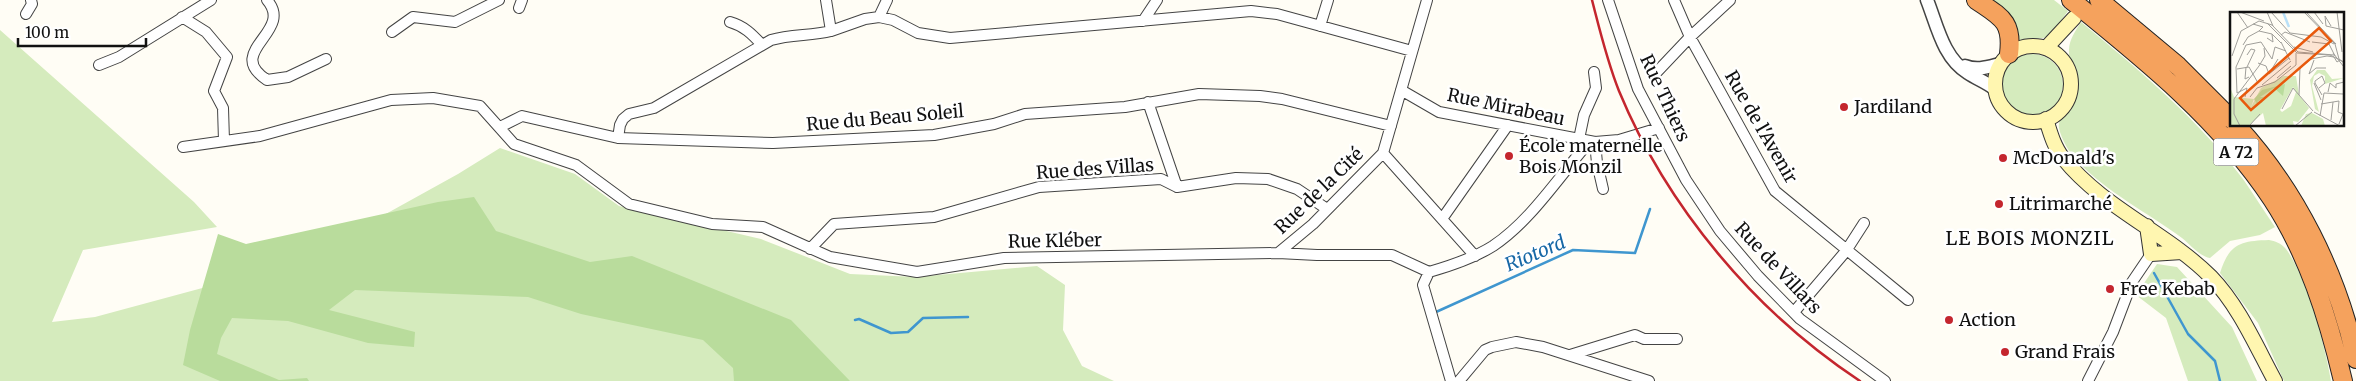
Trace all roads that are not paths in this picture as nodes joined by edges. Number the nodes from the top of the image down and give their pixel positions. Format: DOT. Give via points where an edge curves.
graph roads {
  1 [pos="31,0"];
  2 [pos="211,0"];
  3 [pos="267,0"];
  4 [pos="500,0"];
  5 [pos="826,0"];
  6 [pos="887,0"];
  7 [pos="1157,0"];
  8 [pos="1255,0"];
  9 [pos="1328,0"];
  10 [pos="1427,0"];
  11 [pos="1608,0"];
  12 [pos="1674,0"];
  13 [pos="1730,0"];
  14 [pos="1927,0"];
  15 [pos="1976,0"];
  16 [pos="2071,0"];
  17 [pos="2099,0"];
  18 [pos="1252,11"];
  19 [pos="26,14"];
  20 [pos="182,17"];
  21 [pos="880,17"];
  22 [pos="1143,21"];
  23 [pos="730,22"];
  24 [pos="1320,26"];
  25 [pos="831,31"];
  26 [pos="392,32"];
  27 [pos="1690,37"];
  28 [pos="762,46"];
  29 [pos="2046,48"];
  30 [pos="1412,51"];
  31 [pos="2058,56"];
  32 [pos="326,59"];
  33 [pos="2005,59"];
  34 [pos="1956,62"];
  35 [pos="99,66"];
  36 [pos="1594,72"];
  37 [pos="1654,75"];
  38 [pos="1995,88"];
  39 [pos="1401,90"];
  40 [pos="1148,102"];
  41 [pos="2230,118"];
  42 [pos="2046,119"];
  43 [pos="1508,125"];
  44 [pos="1391,126"];
  45 [pos="2237,126"];
  46 [pos="500,127"];
  47 [pos="1659,128"];
  48 [pos="618,138"];
  49 [pos="1579,139"];
  50 [pos="224,141"];
  51 [pos="1595,142"];
  52 [pos="183,146"];
  53 [pos="1383,153"];
  54 [pos="1686,180"];
  55 [pos="1177,187"];
  56 [pos="1603,189"];
  57 [pos="1327,209"];
  58 [pos="1442,219"];
  59 [pos="1864,223"];
  60 [pos="2147,226"];
  61 [pos="810,249"];
  62 [pos="1846,251"];
  63 [pos="2182,252"];
  64 [pos="1278,253"];
  65 [pos="2152,254"];
  66 [pos="1475,256"];
  67 [pos="1429,272"];
  68 [pos="1908,300"];
  69 [pos="1794,312"];
  70 [pos="1677,339"];
  71 [pos="2259,350"];
  72 [pos="1570,355"];
  73 [pos="2356,359"];
  74 [pos="1452,381"];
  75 [pos="1459,381"];
  76 [pos="1649,381"];
  77 [pos="1885,381"];
  78 [pos="2088,381"];
  79 [pos="2267,381"];
  80 [pos="2275,381"];
  81 [pos="2343,381"];
  1 -- 19 [label="street"];
  2 -- 20 [label="street"];
  3 -- 32 [label="street" via="273,19 254,51 251,61 254,70 267,80 288,77"];
  4 -- 26 [label="street" via="455,22 413,17"];
  5 -- 25 [label="street"];
  6 -- 21 [label="street"];
  7 -- 22 [label="street"];
  8 -- 18 [label="street"];
  9 -- 24 [label="street"];
  10 -- 30 [label="street"];
  11 -- 47 [label="street, Rue Thiers" via="1638,89"];
  12 -- 27 [label="street, Rue de l'Avenir"];
  13 -- 27 [label="street"];
  14 -- 34 [label="street" via="1947,53"];
  15 -- 33 [label="highway" via="2002,18 2009,28 2011,39"];
  16 -- 81 [label="highway, A 72" via="2189,100 2247,164 2272,199 2312,277 2330,326"];
  17 -- 41 [label="highway, A 72" via="2178,66"];
  18 -- 22 [label="street"];
  18 -- 24 [label="street"];
  20 -- 35 [label="street"];
  20 -- 50 [label="street" via="206,32 228,57 214,91 223,108"];
  21 -- 22 [label="street" via="918,33 950,38"];
  21 -- 25 [label="street"];
  23 -- 28 [label="street" via="752,34"];
  24 -- 30 [label="street"];
  25 -- 28 [label="street" via="787,35"];
  27 -- 37 [label="street"];
  27 -- 62 [label="street, Rue de l'Avenir" via="1774,191"];
  28 -- 48 [label="street" via="654,108 630,114 623,119"];
  29 -- 31 [label="main road"];
  29 -- 31 [label="main road" via="2074,18"];
  29 -- 33 [label="main road" via="2027,47"];
  30 -- 39 [label="street"];
  31 -- 42 [label="main road" via="2066,66 2070,91 2061,108"];
  33 -- 34 [label="street" via="1984,68 1971,69"];
  33 -- 38 [label="main road" via="1996,72"];
  34 -- 38 [label="street"];
  36 -- 49 [label="street" via="1596,88 1584,115"];
  38 -- 42 [label="main road" via="1998,100 2013,116 2029,121"];
  39 -- 43 [label="street, Rue Mirabeau" via="1440,112"];
  39 -- 44 [label="street"];
  40 -- 44 [label="street, Rue du Beau Soleil" via="1199,94 1260,96"];
  40 -- 48 [label="street, Rue du Beau Soleil" via="1125,107 1025,114 994,124 934,135 773,143"];
  40 -- 55 [label="street"];
  42 -- 60 [label="main road" via="2062,156 2094,189"];
  43 -- 49 [label="street, Rue Mirabeau"];
  43 -- 58 [label="street"];
  44 -- 53 [label="street"];
  45 -- 73 [label="highway, A 72" via="2271,168 2307,227 2336,289"];
  46 -- 48 [label="street, Rue du Beau Soleil" via="522,116"];
  46 -- 50 [label="street, Rue Kléber" via="480,106 433,98 391,100 260,136"];
  46 -- 61 [label="street, Rue Kléber" via="514,144 576,165 629,204 712,224 763,227"];
  47 -- 51 [label="street, Rue Mirabeau" via="1619,140"];
  47 -- 54 [label="street, Rue Thiers"];
  49 -- 51 [label="street, Rue Mirabeau"];
  49 -- 66 [label="street" via="1584,148 1522,222 1494,246"];
  50 -- 52 [label="street"];
  51 -- 56 [label="street"];
  53 -- 57 [label="street, Rue de la Cité"];
  53 -- 58 [label="street"];
  54 -- 69 [label="street, Rue de Villars" via="1720,231"];
  55 -- 57 [label="street, Rue des Villas" via="1236,178 1268,179 1297,189"];
  55 -- 61 [label="street, Rue des Villas" via="1161,179 1039,187 934,217 834,224"];
  57 -- 64 [label="street, Rue de la Cité"];
  58 -- 66 [label="street"];
  59 -- 62 [label="street"];
  60 -- 63 [label="main road"];
  60 -- 65 [label="main road"];
  61 -- 64 [label="street, Rue Kléber" via="830,257 917,272 1004,258"];
  62 -- 68 [label="street, Rue de l'Avenir"];
  62 -- 69 [label="street"];
  63 -- 65 [label="main road"];
  63 -- 71 [label="main road" via="2211,277 2227,297"];
  64 -- 67 [label="street, Rue Kléber" via="1392,255"];
  65 -- 78 [label="street" via="2132,282 2113,332"];
  66 -- 67 [label="street"];
  67 -- 74 [label="street" via="1423,285"];
  69 -- 77 [label="street, Rue de Villars"];
  70 -- 72 [label="street" via="1644,339 1635,335"];
  71 -- 79 [label="main road"];
  71 -- 80 [label="main road"];
  72 -- 75 [label="street" via="1529,343 1492,347 1479,356"];
  72 -- 76 [label="street"];
}
